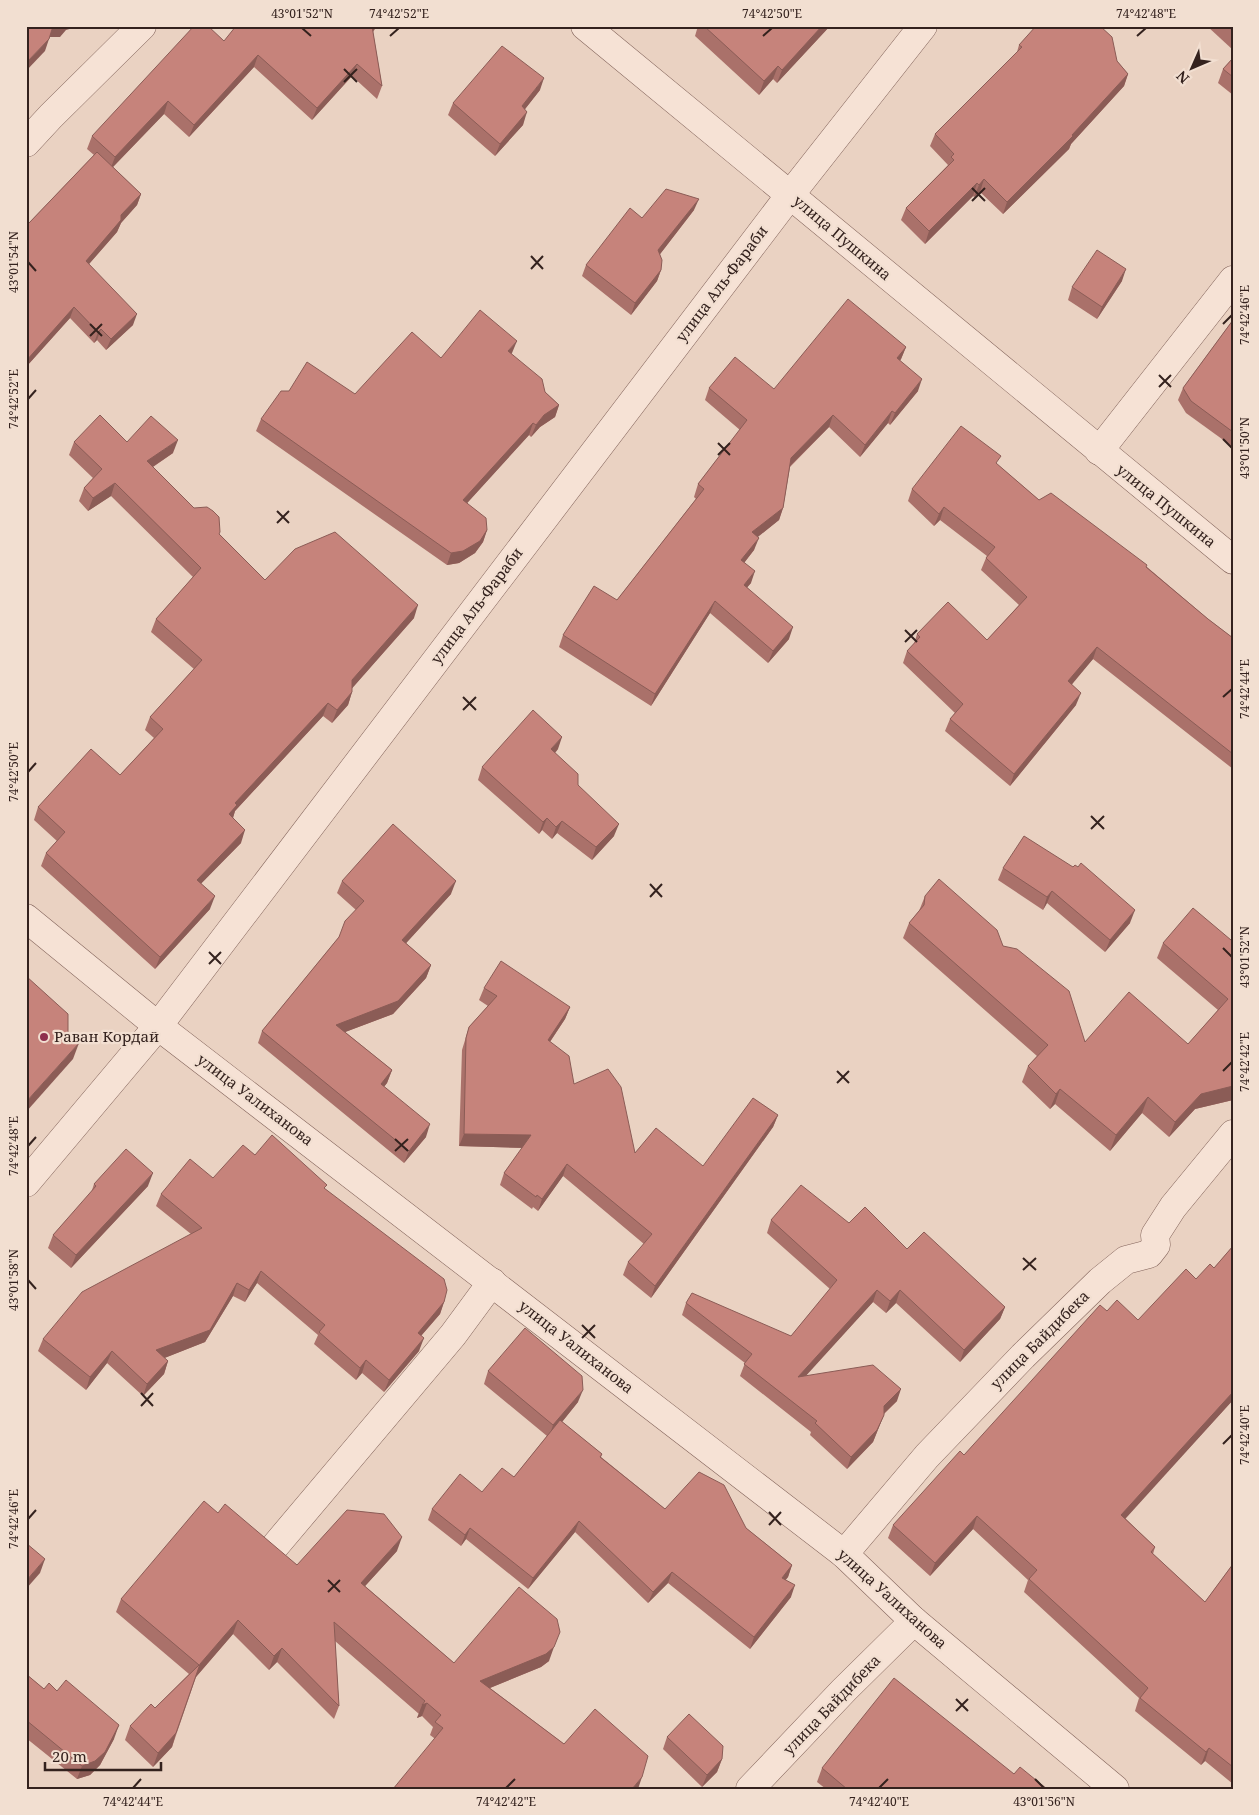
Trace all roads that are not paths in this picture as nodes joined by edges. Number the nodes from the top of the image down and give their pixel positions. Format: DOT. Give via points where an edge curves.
graph roads {
  1 [pos="142,26"];
  2 [pos="586,26"];
  3 [pos="922,26"];
  4 [pos="26,143"];
  5 [pos="790,195"];
  6 [pos="1233,280"];
  7 [pos="1099,451"];
  8 [pos="1233,560"];
  9 [pos="26,918"];
  10 [pos="158,1026"];
  11 [pos="1233,1134"];
  12 [pos="26,1183"];
  13 [pos="492,1282"];
  14 [pos="276,1545"];
  15 [pos="844,1554"];
  16 [pos="914,1621"];
  17 [pos="750,1789"];
  18 [pos="1115,1789"];
  1 -- 4 [label="street"];
  2 -- 5 [label="street, улица Пушкина"];
  3 -- 5 [label="street, улица Аль-Фараби"];
  5 -- 7 [label="street, улица Пушкина"];
  5 -- 10 [label="street, улица Аль-Фараби"];
  6 -- 7 [label="street"];
  7 -- 8 [label="street, улица Пушкина"];
  9 -- 10 [label="street, улица Уалиханова"];
  10 -- 12 [label="street, улица Аль-Фараби"];
  10 -- 13 [label="street, улица Уалиханова"];
  11 -- 15 [label="street, улица Байдибека" via="1173,1207 1155,1234 1156,1245 1149,1254 1126,1260 1100,1280 927,1456"];
  13 -- 14 [label="street" via="454,1335"];
  13 -- 15 [label="street, улица Уалиханова"];
  15 -- 16 [label="street, улица Уалиханова"];
  16 -- 17 [label="street, улица Байдибека"];
  16 -- 18 [label="street, улица Уалиханова"];
}
